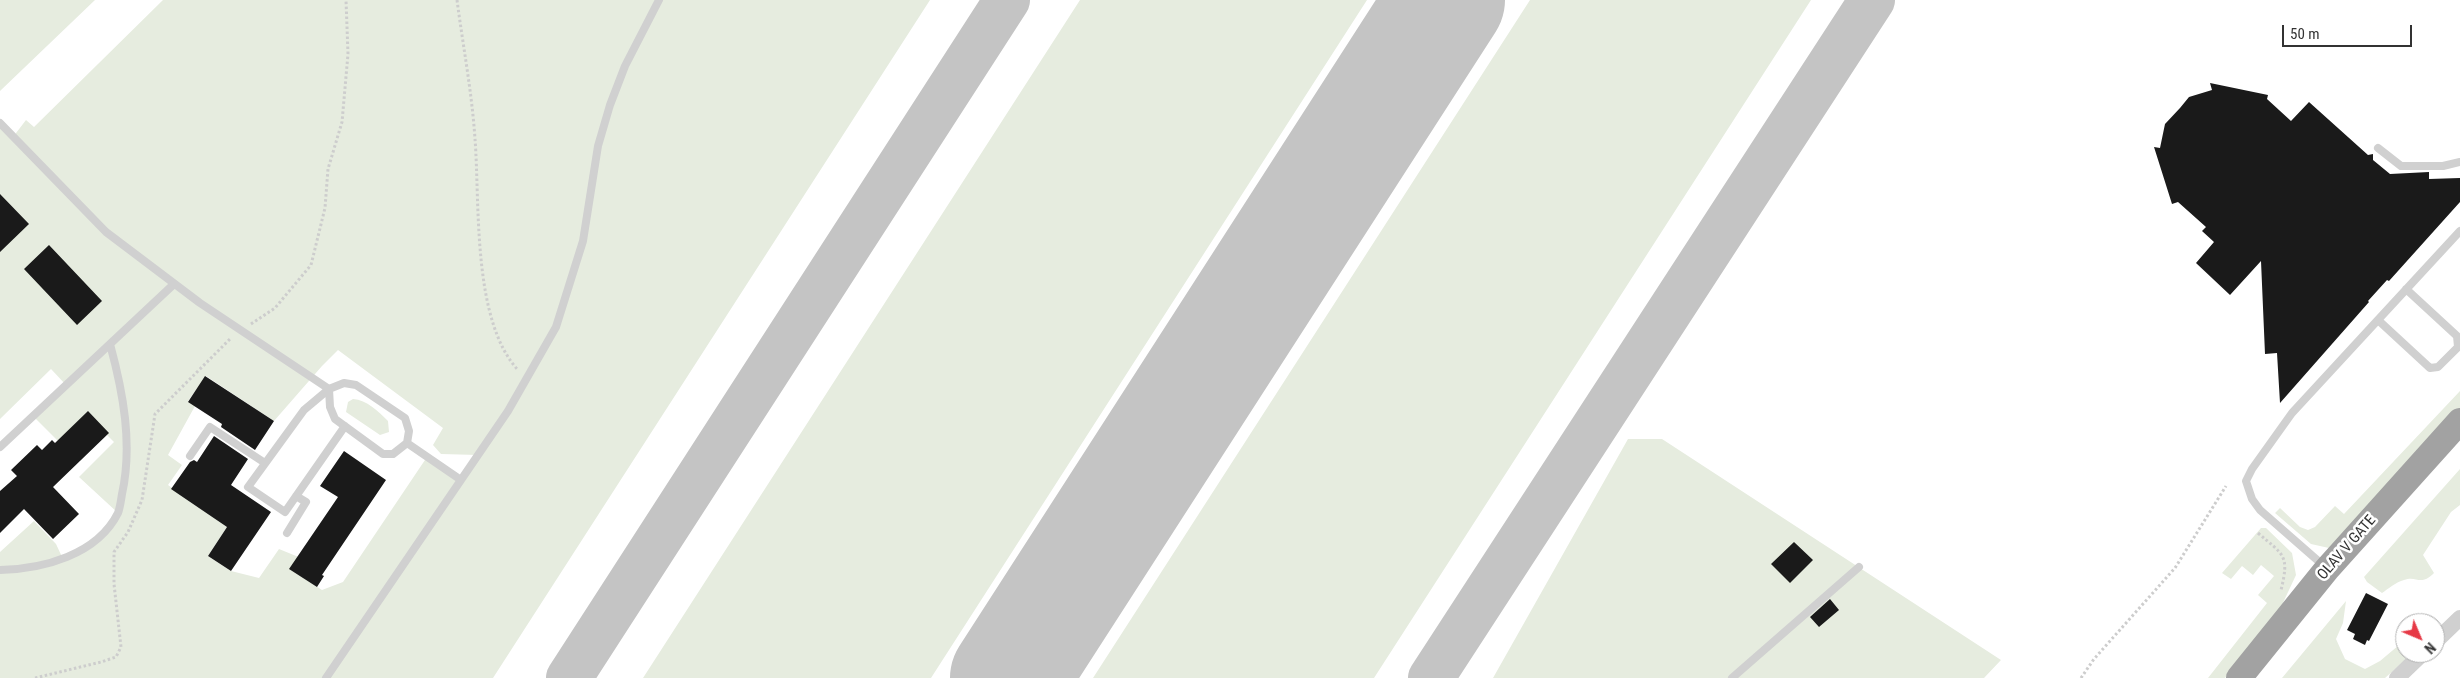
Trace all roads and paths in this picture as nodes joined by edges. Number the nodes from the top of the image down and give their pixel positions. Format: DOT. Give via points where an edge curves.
graph roads {
  1 [pos="346,0"];
  2 [pos="458,0"];
  3 [pos="660,0"];
  4 [pos="0,123"];
  5 [pos="2378,148"];
  6 [pos="2460,162"];
  7 [pos="2460,232"];
  8 [pos="174,284"];
  9 [pos="2406,289"];
  10 [pos="2378,320"];
  11 [pos="241,330"];
  12 [pos="110,344"];
  13 [pos="527,380"];
  14 [pos="329,389"];
  15 [pos="2460,421"];
  16 [pos="345,426"];
  17 [pos="407,443"];
  18 [pos="0,447"];
  19 [pos="190,456"];
  20 [pos="265,463"];
  21 [pos="461,480"];
  22 [pos="2226,486"];
  23 [pos="296,496"];
  24 [pos="287,533"];
  25 [pos="2258,533"];
  26 [pos="1859,568"];
  27 [pos="2327,569"];
  28 [pos="0,570"];
  29 [pos="2280,597"];
  30 [pos="2460,618"];
  31 [pos="2445,632"];
  32 [pos="2413,663"];
  33 [pos="35,678"];
  34 [pos="326,678"];
  35 [pos="1732,678"];
  36 [pos="2081,678"];
  37 [pos="2239,678"];
  38 [pos="2397,678"];
  1 -- 11 [label="path" via="348,54 342,122 328,169 325,208 311,265 275,308"];
  2 -- 13 [label="path" via="475,138 482,265 489,310 510,362"];
  3 -- 13 [label="lane" via="625,66 610,105 598,146 583,241 571,284 556,327"];
  4 -- 8 [label="lane" via="106,232"];
  5 -- 6 [label="lane" via="2401,166 2443,166"];
  7 -- 9 [label="lane"];
  8 -- 11 [label="lane"];
  8 -- 12 [label="lane"];
  9 -- 10 [label="lane"];
  9 -- 10 [label="lane" via="2457,336 2458,346 2438,366 2430,368"];
  10 -- 27 [label="lane" via="2292,414 2246,481 2260,510"];
  11 -- 14 [label="lane"];
  11 -- 33 [label="path" via="217,350 156,414 142,500 128,532 114,552 121,647 116,656"];
  12 -- 18 [label="lane"];
  12 -- 28 [label="lane" via="127,430 126,478 118,512 98,539 64,560 18,570"];
  13 -- 21 [label="lane"];
  14 -- 16 [label="lane" via="330,407 335,419"];
  14 -- 17 [label="lane" via="344,383 356,385 405,418 409,431"];
  14 -- 20 [label="lane" via="304,410"];
  15 -- 27 [label="highway, OLAV V GATE"];
  16 -- 17 [label="lane" via="383,454 393,454"];
  16 -- 23 [label="lane"];
  17 -- 21 [label="lane"];
  19 -- 20 [label="lane" via="210,428"];
  20 -- 23 [label="lane" via="248,487 285,512"];
  21 -- 34 [label="lane"];
  22 -- 36 [label="path" via="2175,568"];
  23 -- 24 [label="lane" via="306,502"];
  25 -- 29 [label="path" via="2285,559"];
  26 -- 35 [label="lane"];
  27 -- 37 [label="highway, OLAV V GATE"];
  30 -- 31 [label="street"];
  32 -- 38 [label="street"];
}
